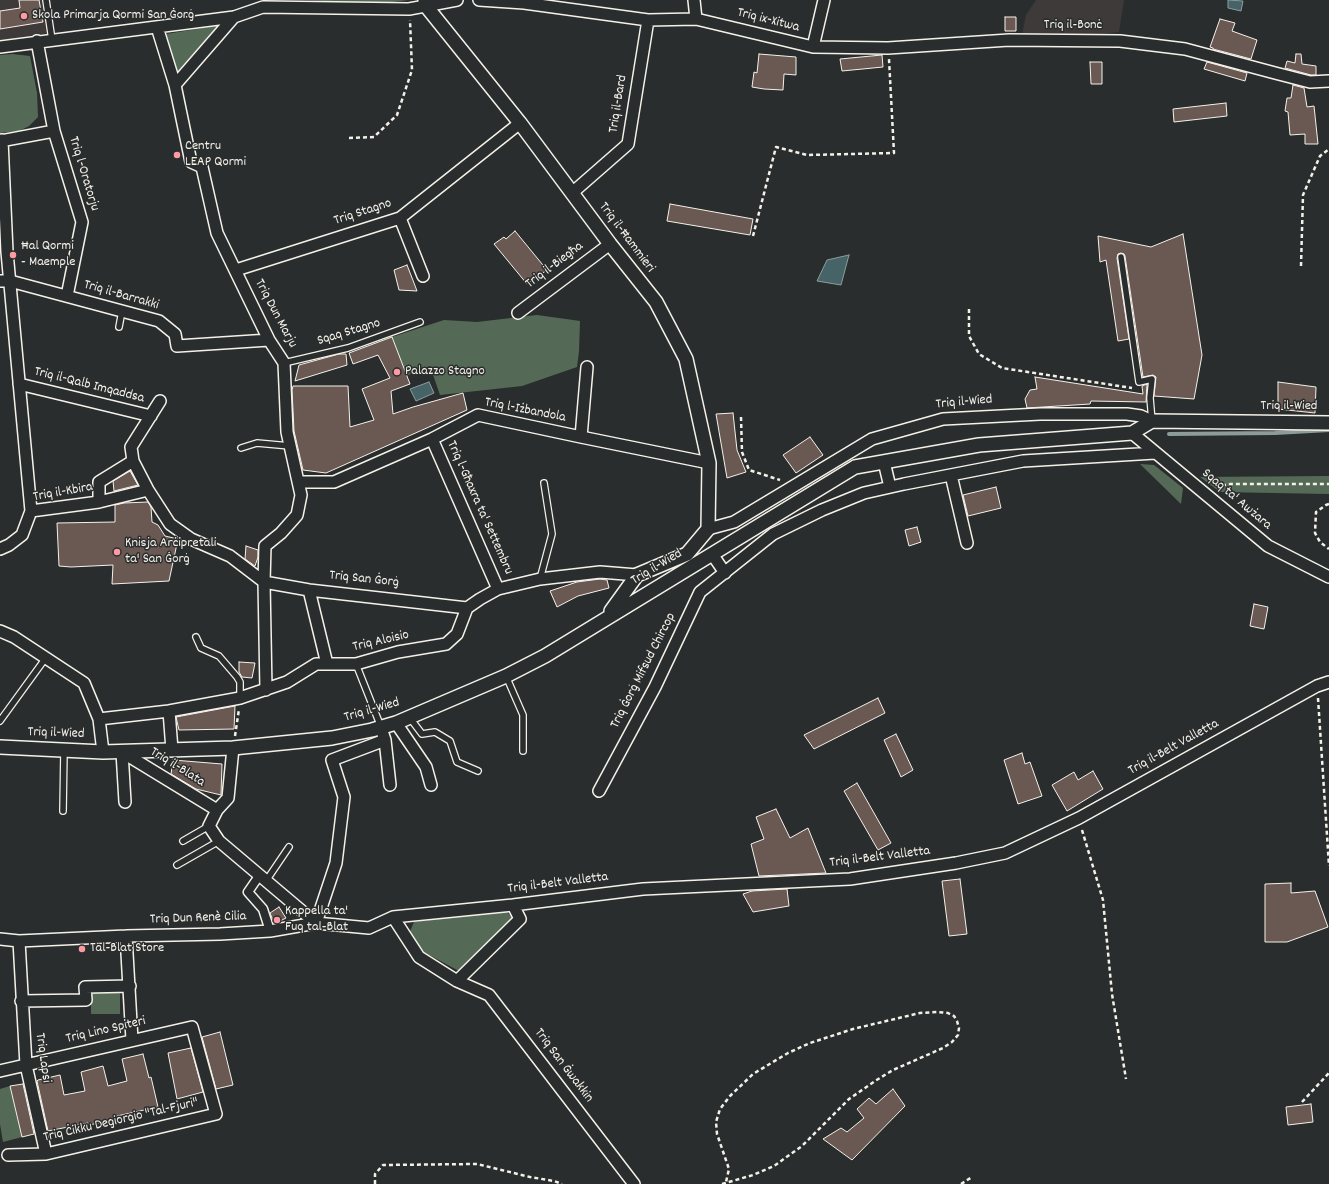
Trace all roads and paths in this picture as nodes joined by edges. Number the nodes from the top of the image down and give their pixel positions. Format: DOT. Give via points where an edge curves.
graph roads {
  1 [pos="46,0"];
  2 [pos="457,0"];
  3 [pos="479,0"];
  4 [pos="694,0"];
  5 [pos="824,0"];
  6 [pos="525,2"];
  7 [pos="426,3"];
  8 [pos="258,4"];
  9 [pos="409,9"];
  10 [pos="234,17"];
  11 [pos="696,19"];
  12 [pos="648,20"];
  13 [pos="157,27"];
  14 [pos="52,40"];
  15 [pos="37,41"];
  16 [pos="0,47"];
  17 [pos="812,47"];
  18 [pos="888,48"];
  19 [pos="1329,81"];
  20 [pos="175,85"];
  21 [pos="520,123"];
  22 [pos="54,131"];
  23 [pos="349,138"];
  24 [pos="1,140"];
  25 [pos="1329,149"];
  26 [pos="572,193"];
  27 [pos="400,218"];
  28 [pos="753,236"];
  29 [pos="610,244"];
  30 [pos="1121,257"];
  31 [pos="1301,266"];
  32 [pos="236,270"];
  33 [pos="423,276"];
  34 [pos="5,281"];
  35 [pos="67,296"];
  36 [pos="969,309"];
  37 [pos="122,311"];
  38 [pos="518,313"];
  39 [pos="420,322"];
  40 [pos="119,327"];
  41 [pos="269,340"];
  42 [pos="284,363"];
  43 [pos="587,367"];
  44 [pos="19,384"];
  45 [pos="1151,391"];
  46 [pos="160,401"];
  47 [pos="151,416"];
  48 [pos="741,417"];
  49 [pos="1152,421"];
  50 [pos="1329,423"];
  51 [pos="1132,433"];
  52 [pos="581,437"];
  53 [pos="432,439"];
  54 [pos="290,446"];
  55 [pos="241,448"];
  56 [pos="1155,453"];
  57 [pos="133,461"];
  58 [pos="884,462"];
  59 [pos="709,463"];
  60 [pos="951,475"];
  61 [pos="299,482"];
  62 [pos="544,483"];
  63 [pos="1329,484"];
  64 [pos="795,486"];
  65 [pos="890,487"];
  66 [pos="1198,488"];
  67 [pos="148,490"];
  68 [pos="99,502"];
  69 [pos="1329,504"];
  70 [pos="31,511"];
  71 [pos="708,529"];
  72 [pos="967,542"];
  73 [pos="0,549"];
  74 [pos="1329,549"];
  75 [pos="712,554"];
  76 [pos="725,574"];
  77 [pos="637,575"];
  78 [pos="1329,578"];
  79 [pos="540,579"];
  80 [pos="264,582"];
  81 [pos="498,589"];
  82 [pos="309,590"];
  83 [pos="467,608"];
  84 [pos="608,616"];
  85 [pos="0,631"];
  86 [pos="196,637"];
  87 [pos="45,659"];
  88 [pos="327,664"];
  89 [pos="356,664"];
  90 [pos="506,676"];
  91 [pos="1329,682"];
  92 [pos="1317,686"];
  93 [pos="266,690"];
  94 [pos="240,698"];
  95 [pos="169,711"];
  96 [pos="409,717"];
  97 [pos="100,719"];
  98 [pos="0,721"];
  99 [pos="396,723"];
  100 [pos="381,728"];
  101 [pos="385,740"];
  102 [pos="0,747"];
  103 [pos="233,748"];
  104 [pos="64,750"];
  105 [pos="172,750"];
  106 [pos="103,752"];
  107 [pos="122,752"];
  108 [pos="523,752"];
  109 [pos="478,771"];
  110 [pos="390,785"];
  111 [pos="431,785"];
  112 [pos="599,791"];
  113 [pos="125,802"];
  114 [pos="217,810"];
  115 [pos="63,811"];
  116 [pos="1079,818"];
  117 [pos="208,826"];
  118 [pos="183,841"];
  119 [pos="219,841"];
  120 [pos="289,847"];
  121 [pos="177,865"];
  122 [pos="1329,866"];
  123 [pos="263,878"];
  124 [pos="513,905"];
  125 [pos="393,917"];
  126 [pos="316,923"];
  127 [pos="270,931"];
  128 [pos="126,936"];
  129 [pos="0,938"];
  130 [pos="18,941"];
  131 [pos="457,980"];
  132 [pos="130,986"];
  133 [pos="21,1001"];
  134 [pos="132,1040"];
  135 [pos="26,1065"];
  136 [pos="0,1071"];
  137 [pos="1329,1073"];
  138 [pos="1126,1079"];
  139 [pos="1302,1102"];
  140 [pos="216,1114"];
  141 [pos="46,1154"];
  142 [pos="8,1155"];
  143 [pos="972,1177"];
  144 [pos="553,1182"];
  145 [pos="726,1182"];
  146 [pos="375,1184"];
  147 [pos="562,1184"];
  148 [pos="634,1184"];
  149 [pos="722,1184"];
  150 [pos="961,1184"];
  1 -- 14 [label="lane"];
  2 -- 7 [label="street"];
  3 -- 6 [label="street, Triq ix-Xitwa"];
  4 -- 11 [label="street"];
  5 -- 17 [label="street"];
  6 -- 12 [label="street, Triq ix-Xitwa"];
  7 -- 9 [label="street"];
  7 -- 21 [label="street, Triq il-Ħammieri"];
  8 -- 9 [label="street"];
  8 -- 10 [label="street"];
  9 -- 23 [label="path" via="412,70 397,116 374,137"];
  10 -- 13 [label="street"];
  10 -- 20 [label="street"];
  11 -- 12 [label="street, Triq ix-Xitwa"];
  11 -- 17 [label="street, Triq ix-Xitwa"];
  12 -- 26 [label="street, Triq il-Bard" via="628,144"];
  13 -- 14 [label="street"];
  13 -- 20 [label="street, Triq Dun Marju"];
  14 -- 15 [label="street"];
  15 -- 16 [label="street"];
  15 -- 22 [label="street, Triq l-Oratorju"];
  17 -- 18 [label="street, Triq il-Bonċ"];
  18 -- 19 [label="street, Triq il-Bonċ" via="1009,40 1120,41 1185,49 1310,82"];
  18 -- 28 [label="path" via="894,153 807,155 776,147"];
  20 -- 32 [label="street, Triq Dun Marju" via="191,162 202,167 217,233"];
  21 -- 26 [label="street, Triq il-Ħammieri"];
  21 -- 27 [label="street, Triq Stagno"];
  22 -- 24 [label="street"];
  22 -- 35 [label="street, Triq l-Oratorju" via="82,222"];
  24 -- 34 [label="street" via="7,252"];
  25 -- 31 [label="path" via="1320,156 1303,194"];
  26 -- 29 [label="street, Triq il-Ħammieri"];
  27 -- 32 [label="street, Triq Stagno"];
  27 -- 33 [label="street"];
  29 -- 38 [label="street, Triq il-Biegħa"];
  29 -- 59 [label="street, Triq il-Ħammieri" via="656,302 686,359"];
  30 -- 45 [label="lane" via="1139,382 1152,379"];
  32 -- 41 [label="street, Triq Dun Marju"];
  34 -- 35 [label="street, Triq il-Barrakki"];
  34 -- 44 [label="street"];
  35 -- 37 [label="street, Triq il-Barrakki"];
  36 -- 45 [label="path" via="969,336 979,354 1002,368"];
  37 -- 40 [label="lane"];
  37 -- 41 [label="street, Triq il-Barrakki" via="159,321 174,334 177,346"];
  39 -- 42 [label="lane, Sqaq Stagno" via="348,348"];
  41 -- 42 [label="street, Triq Dun Marju"];
  42 -- 54 [label="street, Triq Dun Marju"];
  43 -- 52 [label="street"];
  44 -- 47 [label="street, Triq il-Qalb Imqaddsa"];
  44 -- 70 [label="street"];
  45 -- 49 [label="lane"];
  46 -- 47 [label="street"];
  47 -- 57 [label="street" via="131,447"];
  48 -- 64 [label="path" via="742,452 749,470"];
  49 -- 50 [label="street, Triq il-Wied"];
  49 -- 51 [label="street, Triq il-Wied"];
  49 -- 64 [label="street, Triq il-Wied" via="1126,414 1040,414 943,419 872,439"];
  51 -- 56 [label="street, Sqaq ta' Awżara"];
  51 -- 58 [label="street, Triq il-Wied" via="979,445"];
  52 -- 53 [label="street, Triq l-Iżbandola" via="478,415"];
  52 -- 59 [label="street, Triq l-Iżbandola"];
  53 -- 61 [label="street, Triq l-Iżbandola" via="334,482"];
  53 -- 81 [label="street, Triq l-Għaxra ta' Settembru"];
  54 -- 55 [label="lane" via="257,443"];
  54 -- 61 [label="street, Triq Dun Marju"];
  56 -- 60 [label="street" via="1023,461"];
  56 -- 66 [label="street, Sqaq ta' Awżara"];
  57 -- 67 [label="street, Triq San Ġorġ"];
  57 -- 68 [label="street" via="99,482"];
  58 -- 65 [label="street"];
  58 -- 75 [label="street, Triq il-Wied" via="855,467"];
  59 -- 71 [label="street, Triq il-Ħammieri"];
  60 -- 65 [label="street"];
  60 -- 72 [label="street"];
  61 -- 80 [label="street, Triq Dun Marju" via="301,495 297,515 265,546"];
  62 -- 79 [label="lane" via="552,534"];
  63 -- 66 [label="path" via="1231,484"];
  64 -- 71 [label="street, Triq il-Wied" via="734,522"];
  65 -- 76 [label="street" via="864,493 773,534"];
  66 -- 78 [label="street, Sqaq ta' Awżara" via="1268,546"];
  67 -- 68 [label="street, Triq il-Kbira"];
  67 -- 80 [label="street, Triq San Ġorġ" via="170,524 191,539 230,556"];
  68 -- 70 [label="street, Triq il-Kbira"];
  69 -- 74 [label="path" via="1316,512 1315,533 1320,542"];
  70 -- 73 [label="street, Triq il-Kbira" via="22,535"];
  71 -- 77 [label="street" via="687,554"];
  75 -- 76 [label="street"];
  75 -- 84 [label="street, Triq il-Wied"];
  76 -- 112 [label="street, Triq Ġorġ Mifsud Chircop" via="700,592 655,686"];
  77 -- 79 [label="street" via="600,572"];
  77 -- 84 [label="street"];
  79 -- 81 [label="street"];
  80 -- 82 [label="street, Triq San Ġorġ"];
  80 -- 93 [label="street, Triq Dun Marju"];
  81 -- 83 [label="street"];
  82 -- 83 [label="street, Triq San Ġorġ"];
  82 -- 88 [label="street"];
  83 -- 89 [label="street, Triq Aloisio" via="457,634 446,644 398,652"];
  84 -- 90 [label="street, Triq il-Wied" via="545,656"];
  85 -- 87 [label="street" via="14,637"];
  86 -- 94 [label="lane" via="201,648 219,656 237,677 240,682"];
  87 -- 97 [label="street" via="84,683"];
  87 -- 98 [label="lane"];
  88 -- 89 [label="street, Triq Aloisio"];
  88 -- 93 [label="street, Triq Aloisio" via="316,664 287,682"];
  89 -- 100 [label="lane"];
  90 -- 96 [label="street, Triq il-Wied"];
  90 -- 108 [label="lane" via="523,715"];
  91 -- 92 [label="street, Triq il-Belt Valletta"];
  92 -- 116 [label="street, Triq il-Belt Valletta"];
  92 -- 122 [label="path"];
  93 -- 94 [label="street, Triq Aloisio"];
  94 -- 95 [label="street, Triq Aloisio"];
  94 -- 103 [label="path"];
  95 -- 97 [label="street, Triq Aloisio"];
  95 -- 105 [label="street"];
  96 -- 99 [label="street, Triq il-Wied"];
  96 -- 109 [label="lane" via="422,734 435,732 450,741 457,762"];
  97 -- 106 [label="street"];
  99 -- 100 [label="street, Triq il-Wied"];
  99 -- 111 [label="street" via="426,767"];
  100 -- 101 [label="street"];
  100 -- 103 [label="street, Triq il-Wied" via="332,738"];
  101 -- 110 [label="street"];
  101 -- 126 [label="street" via="332,760 344,797 336,863"];
  102 -- 104 [label="street, Triq il-Wied"];
  103 -- 105 [label="street, Triq il-Wied"];
  103 -- 114 [label="street" via="228,798"];
  104 -- 106 [label="street, Triq il-Wied"];
  104 -- 115 [label="lane"];
  105 -- 107 [label="street, Triq il-Wied"];
  106 -- 107 [label="street, Triq il-Wied"];
  107 -- 113 [label="street"];
  107 -- 114 [label="street, Triq il-Blata"];
  114 -- 117 [label="street"];
  116 -- 124 [label="street, Triq il-Belt Valletta" via="1005,853 949,864 850,879 643,889"];
  116 -- 138 [label="path" via="1103,900 1112,994"];
  117 -- 118 [label="lane"];
  117 -- 119 [label="street"];
  119 -- 121 [label="lane"];
  119 -- 123 [label="street"];
  120 -- 123 [label="lane"];
  123 -- 126 [label="street"];
  123 -- 127 [label="street" via="248,892 263,909"];
  124 -- 125 [label="street, Triq il-Belt Valletta"];
  124 -- 131 [label="street" via="520,919"];
  125 -- 126 [label="street, Triq Dun Renè Cilia" via="369,928"];
  125 -- 131 [label="street, Triq San Ġwakkin" via="419,958"];
  126 -- 127 [label="street, Triq Dun Renè Cilia"];
  127 -- 128 [label="street, Triq Dun Renè Cilia"];
  128 -- 130 [label="street, Triq Dun Renè Cilia"];
  128 -- 132 [label="street"];
  129 -- 130 [label="street, Triq Dun Renè Cilia"];
  130 -- 133 [label="street, Triq Lapsi"];
  131 -- 148 [label="street, Triq San Ġwakkin" via="489,995"];
  132 -- 133 [label="street" via="85,987 86,1000"];
  132 -- 134 [label="street"];
  133 -- 135 [label="street, Triq Lapsi"];
  134 -- 135 [label="street, Triq Lino Spiteri"];
  134 -- 140 [label="street, Triq Lino Spiteri" via="192,1027"];
  135 -- 136 [label="street, Triq Lino Spiteri"];
  135 -- 141 [label="street, Triq Lapsi"];
  137 -- 139 [label="path"];
  140 -- 141 [label="street, Triq Ċikku Degiorgio \"Tal-Fjuri\""];
  141 -- 142 [label="street, Triq Ċikku Degiorgio \"Tal-Fjuri\""];
  143 -- 150 [label="path"];
  144 -- 146 [label="path" via="477,1164 383,1165 375,1174"];
  144 -- 147 [label="path"];
  145 -- 145 [label="path" via="729,1169 717,1134 716,1122 720,1109 730,1096 753,1074 810,1043 853,1029 920,1013 938,1012 954,1016 959,1028 958,1035 952,1042 870,1084 849,1099 802,1146 774,1166"];
  145 -- 149 [label="path"];
}
